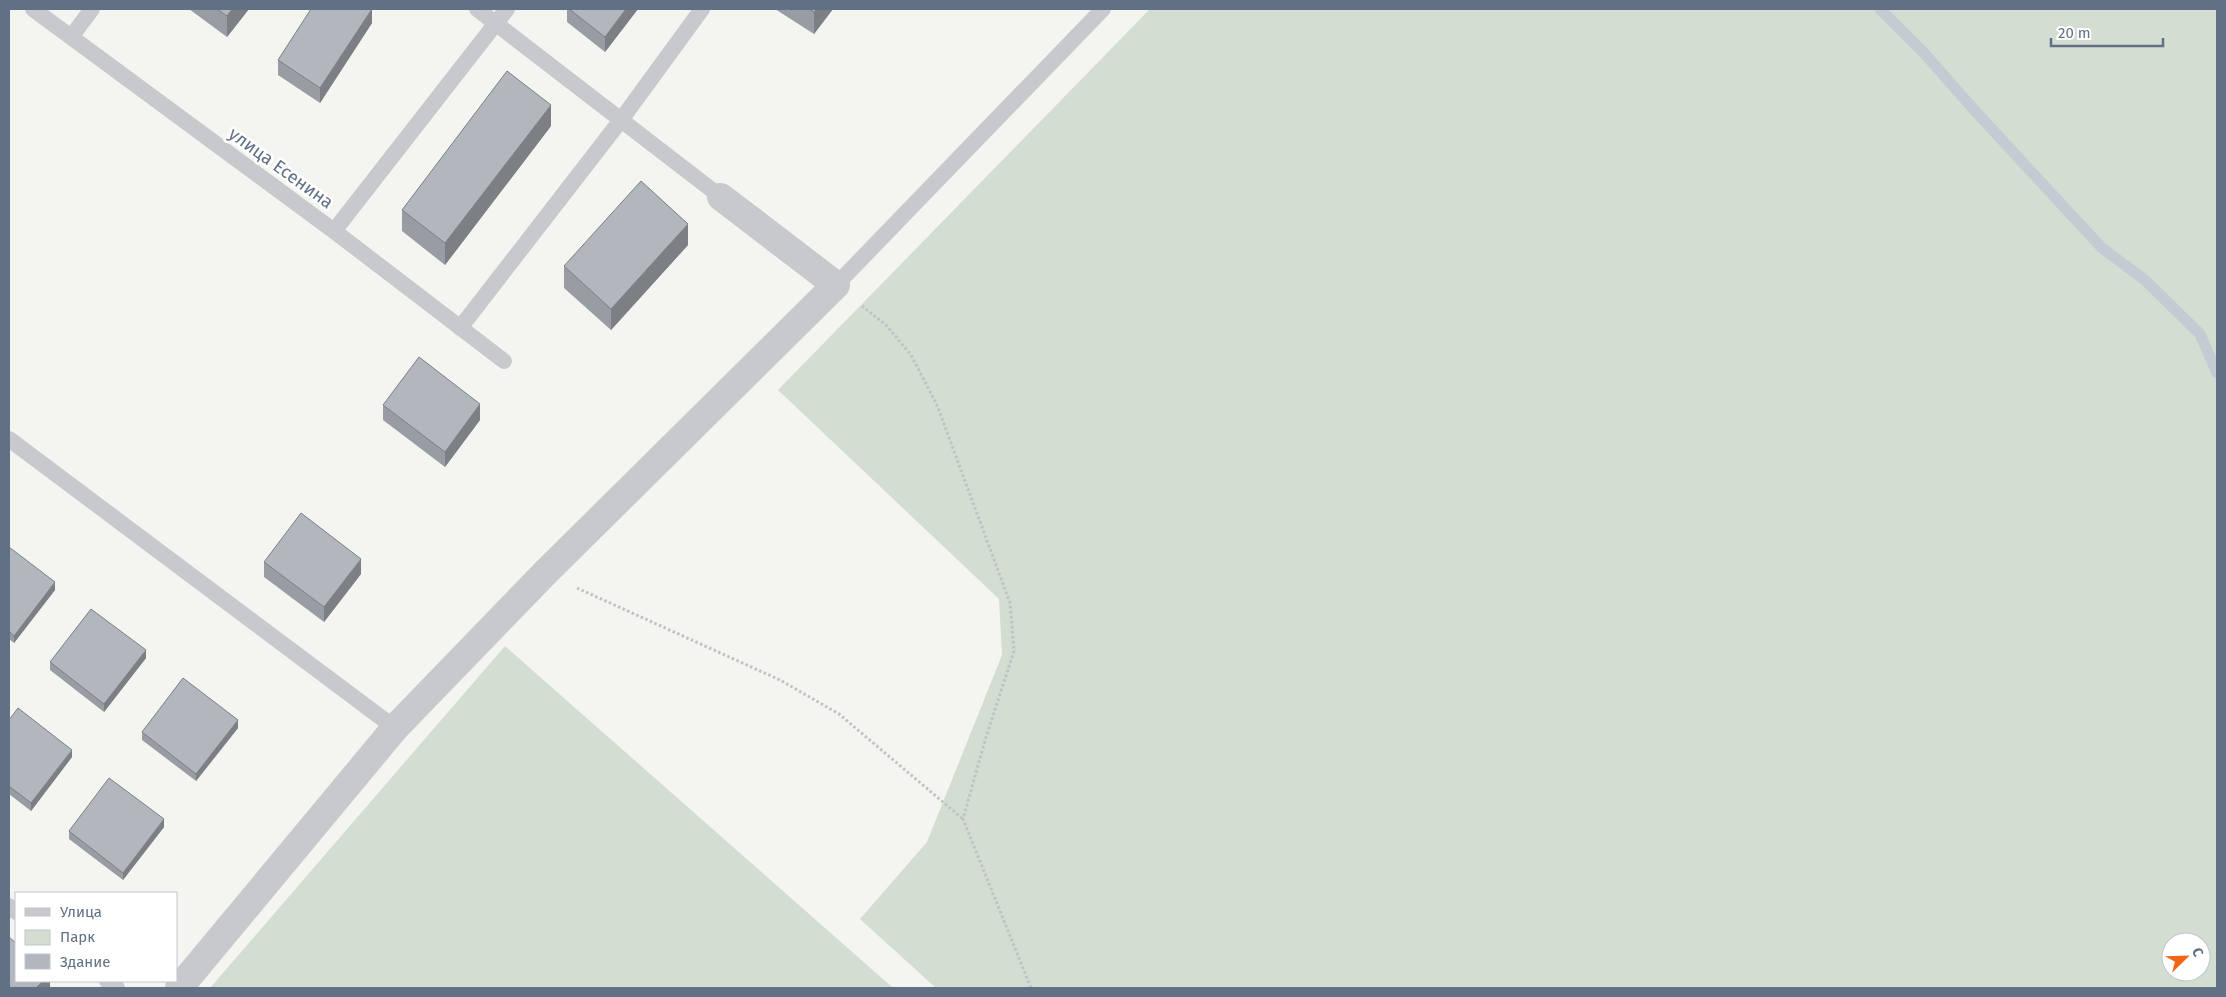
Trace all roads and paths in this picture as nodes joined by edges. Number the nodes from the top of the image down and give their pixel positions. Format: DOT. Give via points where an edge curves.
graph roads {
  1 [pos="33,9"];
  2 [pos="92,9"];
  3 [pos="477,9"];
  4 [pos="506,9"];
  5 [pos="702,9"];
  6 [pos="1103,9"];
  7 [pos="496,23"];
  8 [pos="71,37"];
  9 [pos="621,120"];
  10 [pos="721,197"];
  11 [pos="334,231"];
  12 [pos="836,285"];
  13 [pos="460,328"];
  14 [pos="504,361"];
  15 [pos="9,440"];
  16 [pos="545,573"];
  17 [pos="395,728"];
  18 [pos="963,819"];
  19 [pos="179,988"];
  20 [pos="1031,988"];
  1 -- 8 [label="lane, улица Есенина"];
  2 -- 8 [label="lane"];
  3 -- 7 [label="lane"];
  4 -- 7 [label="lane"];
  5 -- 9 [label="lane"];
  6 -- 12 [label="lane"];
  7 -- 9 [label="lane"];
  7 -- 11 [label="lane"];
  8 -- 11 [label="lane, улица Есенина"];
  9 -- 10 [label="lane"];
  9 -- 13 [label="lane"];
  10 -- 12 [label="street"];
  11 -- 13 [label="lane, улица Есенина"];
  12 -- 16 [label="street"];
  12 -- 18 [label="path" via="887,326 911,355 937,405 1010,603 1014,651"];
  13 -- 14 [label="lane, улица Есенина"];
  15 -- 17 [label="lane"];
  16 -- 17 [label="street"];
  16 -- 18 [label="path" via="780,680 839,714"];
  17 -- 19 [label="street"];
  18 -- 20 [label="path"];
}
